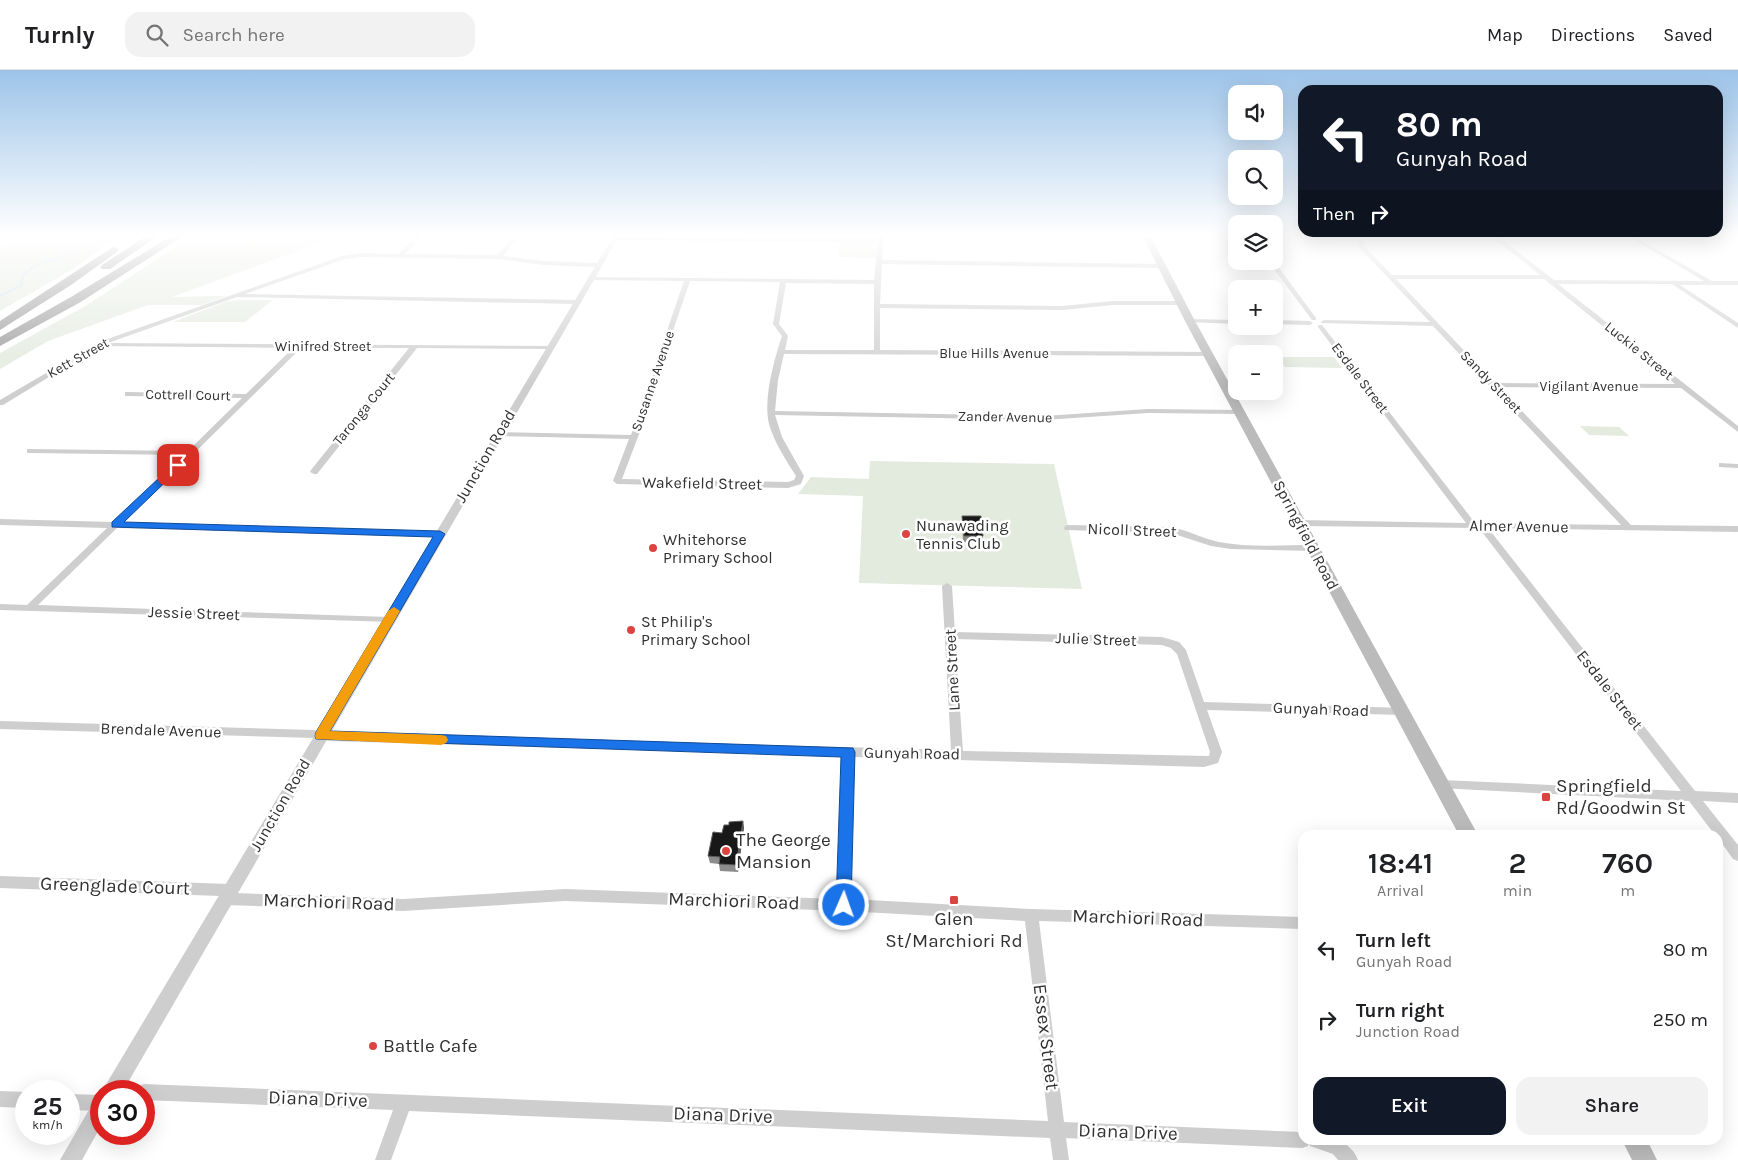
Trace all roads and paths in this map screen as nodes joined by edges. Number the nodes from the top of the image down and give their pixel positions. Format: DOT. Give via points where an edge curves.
graph roads {
  1 [pos="63,286"];
  2 [pos="77,286"];
  3 [pos="93,286"];
  4 [pos="99,286"];
  5 [pos="260,286"];
  6 [pos="585,286"];
  7 [pos="685,286"];
  8 [pos="782,286"];
  9 [pos="877,286"];
  10 [pos="1172,286"];
  11 [pos="1290,286"];
  12 [pos="1399,286"];
  13 [pos="1556,286"];
  14 [pos="1679,286"];
  15 [pos="231,296"];
  16 [pos="576,302"];
  17 [pos="1181,303"];
  18 [pos="877,306"];
  19 [pos="1190,321"];
  20 [pos="1228,322"];
  21 [pos="1283,322"];
  22 [pos="1317,322"];
  23 [pos="1435,324"];
  24 [pos="0,326"];
  25 [pos="1738,326"];
  26 [pos="0,330"];
  27 [pos="0,342"];
  28 [pos="98,344"];
  29 [pos="299,346"];
  30 [pos="414,346"];
  31 [pos="549,347"];
  32 [pos="780,352"];
  33 [pos="877,352"];
  34 [pos="1208,354"];
  35 [pos="1495,385"];
  36 [pos="1682,386"];
  37 [pos="128,394"];
  38 [pos="248,396"];
  39 [pos="0,403"];
  40 [pos="1239,412"];
  41 [pos="770,413"];
  42 [pos="1738,430"];
  43 [pos="499,434"];
  44 [pos="633,437"];
  45 [pos="30,451"];
  46 [pos="190,453"];
  47 [pos="1722,465"];
  48 [pos="1738,466"];
  49 [pos="314,472"];
  50 [pos="617,482"];
  51 [pos="0,522"];
  52 [pos="1299,523"];
  53 [pos="116,525"];
  54 [pos="1477,526"];
  55 [pos="1628,527"];
  56 [pos="1068,528"];
  57 [pos="1738,529"];
  58 [pos="440,534"];
  59 [pos="1313,548"];
  60 [pos="947,586"];
  61 [pos="0,607"];
  62 [pos="29,608"];
  63 [pos="389,620"];
  64 [pos="950,634"];
  65 [pos="1200,706"];
  66 [pos="1402,711"];
  67 [pos="0,725"];
  68 [pos="321,736"];
  69 [pos="848,752"];
  70 [pos="958,754"];
  71 [pos="1442,785"];
  72 [pos="1692,796"];
  73 [pos="1738,798"];
  74 [pos="1466,830"];
  75 [pos="1719,830"];
  76 [pos="1723,836"];
  77 [pos="1738,855"];
  78 [pos="0,882"];
  79 [pos="228,895"];
  80 [pos="844,905"];
  81 [pos="1031,915"];
  82 [pos="1298,923"];
  83 [pos="119,1080"];
  84 [pos="155,1092"];
  85 [pos="0,1099"];
  86 [pos="15,1100"];
  87 [pos="404,1102"];
  88 [pos="90,1126"];
  89 [pos="1057,1129"];
  90 [pos="1298,1140"];
  91 [pos="1326,1145"];
  92 [pos="1637,1145"];
  93 [pos="1344,1154"];
  94 [pos="70,1160"];
  95 [pos="383,1160"];
  96 [pos="1061,1160"];
  97 [pos="1645,1160"];
  1 -- 24 [label="highway"];
  2 -- 26 [label="highway"];
  3 -- 27 [label="highway"];
  4 -- 27 [label="highway"];
  5 -- 15 [label="street, Kett Street"];
  6 -- 16 [label="street, Junction Road"];
  7 -- 44 [label="street, Susanne Avenue" via="660,368"];
  8 -- 32 [label="street" via="776,324 785,336"];
  9 -- 18 [label="street"];
  10 -- 17 [label="main road, Springfield Road"];
  11 -- 22 [label="street, Esdale Street"];
  12 -- 23 [label="street, Sandy Street"];
  13 -- 36 [label="street, Luckie Street"];
  14 -- 25 [label="street"];
  15 -- 16 [label="street"];
  15 -- 28 [label="street, Kett Street"];
  16 -- 31 [label="street, Junction Road"];
  17 -- 18 [label="street" via="1121,302 1062,308"];
  17 -- 19 [label="main road, Springfield Road"];
  18 -- 33 [label="street"];
  19 -- 20 [label="street"];
  19 -- 34 [label="main road, Springfield Road"];
  21 -- 22 [label="street"];
  22 -- 23 [label="street"];
  22 -- 54 [label="street, Esdale Street"];
  23 -- 35 [label="street, Sandy Street"];
  28 -- 29 [label="street, Winifred Street"];
  28 -- 39 [label="street, Kett Street"];
  29 -- 30 [label="street, Winifred Street"];
  29 -- 38 [label="street"];
  30 -- 31 [label="street, Winifred Street"];
  30 -- 49 [label="street, Taronga Court"];
  31 -- 43 [label="street, Junction Road"];
  32 -- 33 [label="street, Blue Hills Avenue"];
  32 -- 41 [label="street"];
  33 -- 34 [label="street, Blue Hills Avenue"];
  34 -- 40 [label="main road, Springfield Road"];
  35 -- 36 [label="street, Vigilant Avenue"];
  35 -- 55 [label="street, Sandy Street"];
  36 -- 42 [label="street, Luckie Street"];
  37 -- 38 [label="street, Cottrell Court"];
  38 -- 46 [label="street"];
  40 -- 41 [label="street, Zander Avenue" via="1148,411 1044,418"];
  40 -- 52 [label="main road, Springfield Road"];
  41 -- 50 [label="street, Wakefield Street" via="800,476 798,482 788,485"];
  43 -- 44 [label="street"];
  43 -- 58 [label="street, Junction Road"];
  44 -- 50 [label="street, Susanne Avenue"];
  45 -- 46 [label="street"];
  46 -- 53 [label="street"];
  47 -- 48 [label="street"];
  51 -- 53 [label="street"];
  52 -- 54 [label="street, Almer Avenue"];
  52 -- 59 [label="main road, Springfield Road"];
  53 -- 58 [label="street"];
  53 -- 62 [label="street"];
  54 -- 55 [label="street, Almer Avenue"];
  54 -- 72 [label="street, Esdale Street"];
  55 -- 57 [label="street, Almer Avenue"];
  56 -- 59 [label="street, Nicoll Street" via="1171,530 1227,546"];
  58 -- 63 [label="street, Junction Road"];
  59 -- 66 [label="main road, Springfield Road"];
  60 -- 64 [label="street, Lane Street"];
  61 -- 62 [label="street, Jessie Street"];
  62 -- 63 [label="street, Jessie Street"];
  63 -- 68 [label="street, Junction Road"];
  64 -- 65 [label="street, Julie Street" via="1162,641 1175,645 1182,653"];
  64 -- 70 [label="street, Lane Street"];
  65 -- 66 [label="street, Gunyah Road"];
  65 -- 70 [label="street, Gunyah Road" via="1216,752 1214,760"];
  66 -- 71 [label="main road, Springfield Road"];
  67 -- 68 [label="street, Brendale Avenue"];
  68 -- 69 [label="street, Gunyah Road"];
  68 -- 79 [label="street, Junction Road"];
  69 -- 70 [label="street, Gunyah Road"];
  69 -- 80 [label="street"];
  71 -- 72 [label="street"];
  71 -- 74 [label="main road, Springfield Road"];
  72 -- 73 [label="street"];
  72 -- 75 [label="street, Esdale Street"];
  76 -- 77 [label="street, Esdale Street"];
  78 -- 79 [label="street, Greenglade Court"];
  79 -- 80 [label="street, Marchiori Road" via="403,905 565,895"];
  79 -- 83 [label="street, Junction Road"];
  80 -- 81 [label="street, Marchiori Road"];
  81 -- 82 [label="street, Marchiori Road"];
  81 -- 89 [label="street, Essex Street"];
  84 -- 87 [label="street, Diana Drive"];
  85 -- 86 [label="street"];
  87 -- 89 [label="street, Diana Drive"];
  87 -- 95 [label="street"];
  88 -- 94 [label="street"];
  89 -- 90 [label="street, Diana Drive"];
  89 -- 96 [label="street, Essex Street"];
  91 -- 93 [label="street"];
  92 -- 97 [label="main road"];
}
